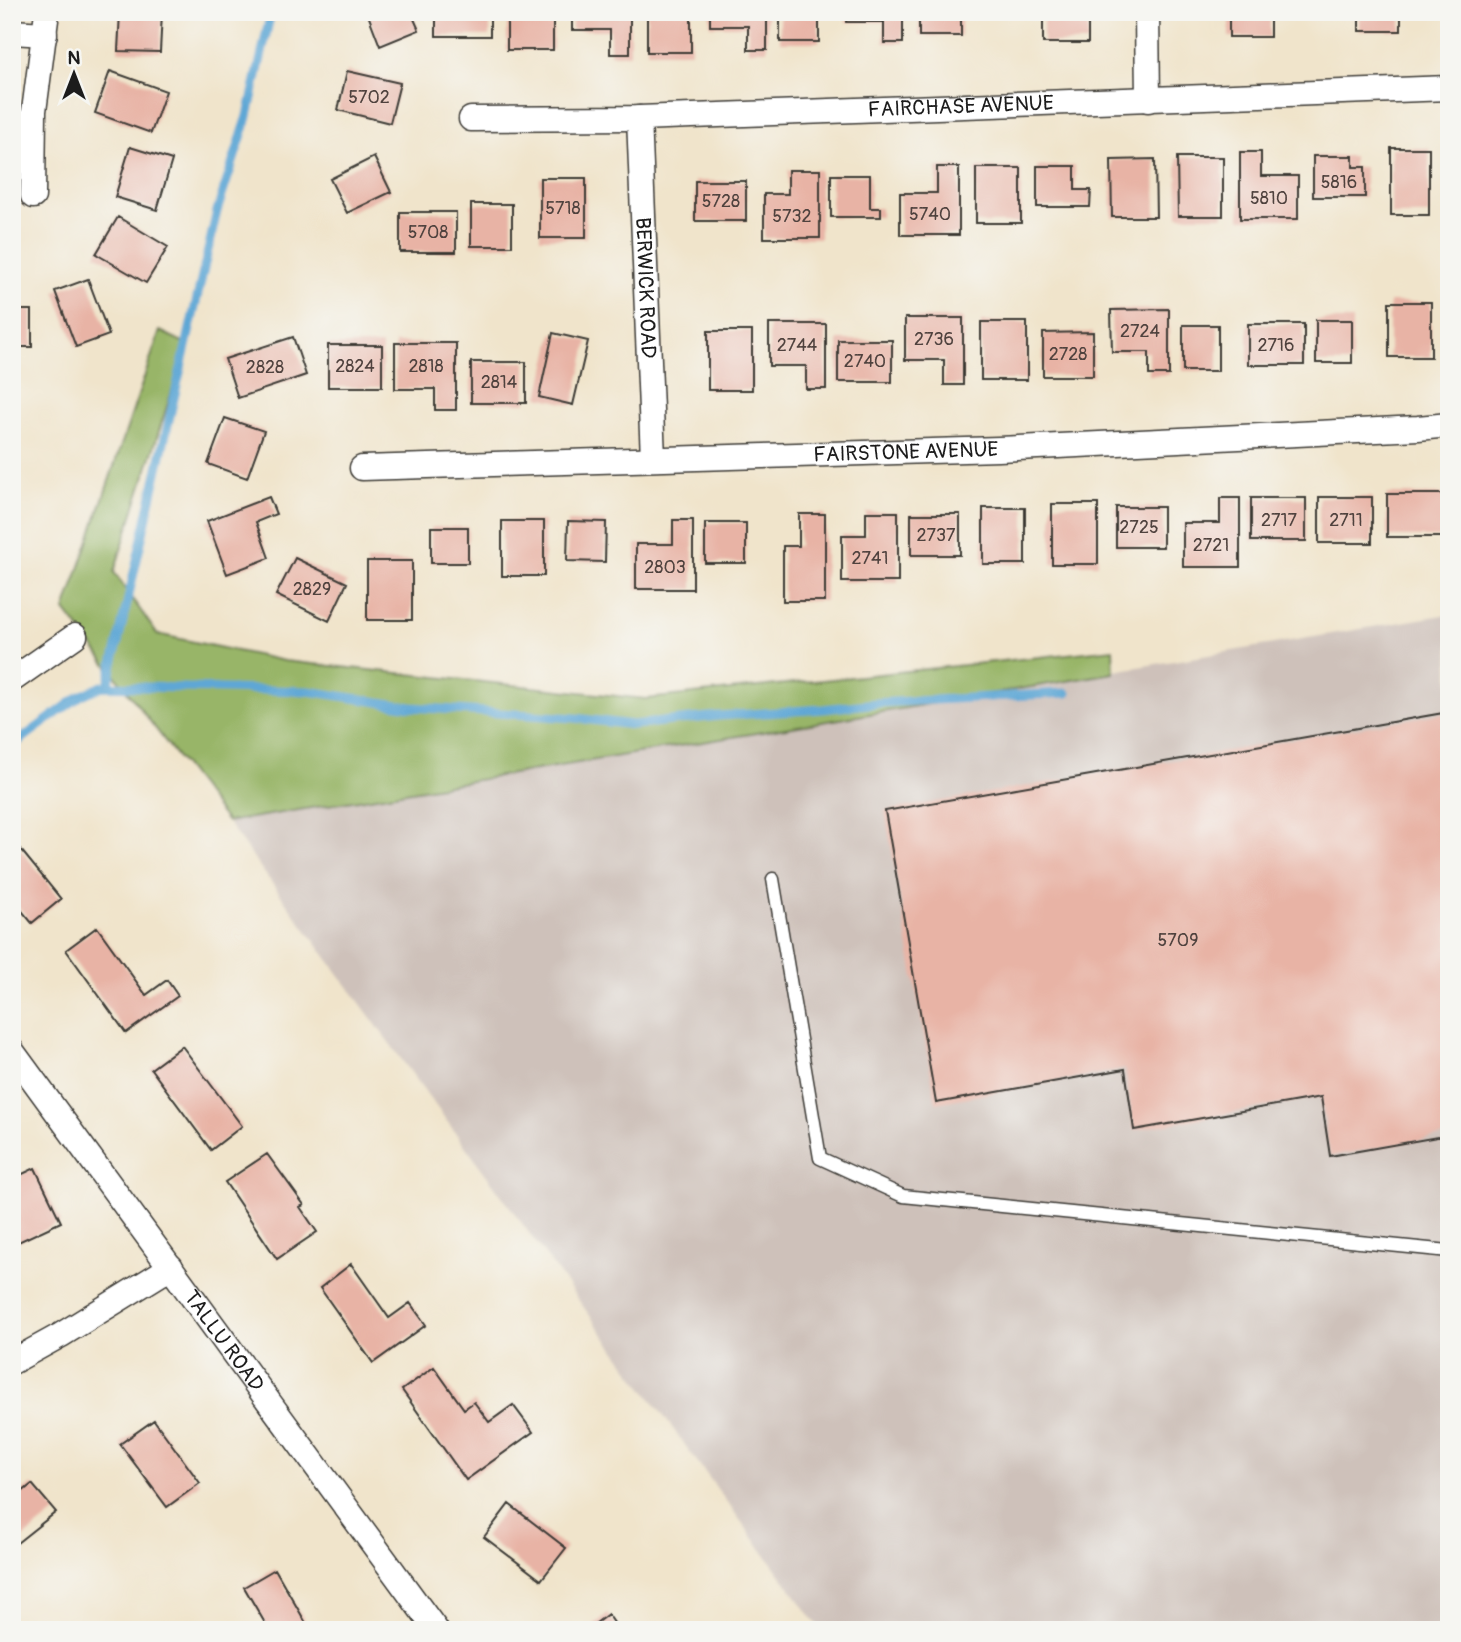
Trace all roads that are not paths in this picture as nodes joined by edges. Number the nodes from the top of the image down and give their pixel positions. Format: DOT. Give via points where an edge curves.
graph roads {
  1 [pos="1147,12"];
  2 [pos="46,23"];
  3 [pos="12,32"];
  4 [pos="1449,88"];
  5 [pos="1148,100"];
  6 [pos="639,118"];
  7 [pos="471,119"];
  8 [pos="33,196"];
  9 [pos="1449,425"];
  10 [pos="653,458"];
  11 [pos="362,468"];
  12 [pos="75,636"];
  13 [pos="12,680"];
  14 [pos="773,879"];
  15 [pos="12,1051"];
  16 [pos="1449,1251"];
  17 [pos="172,1266"];
  18 [pos="12,1362"];
  19 [pos="436,1630"];
  1 -- 5 [label="street"];
  2 -- 3 [label="street"];
  2 -- 8 [label="street" via="34,110"];
  4 -- 5 [label="street, FAIRCHASE AVENUE"];
  5 -- 6 [label="street, FAIRCHASE AVENUE"];
  6 -- 7 [label="street, FAIRCHASE AVENUE"];
  6 -- 10 [label="street, BERWICK ROAD"];
  9 -- 10 [label="street, FAIRSTONE AVENUE" via="999,449"];
  10 -- 11 [label="street, FAIRSTONE AVENUE"];
  12 -- 13 [label="street"];
  14 -- 16 [label="lane" via="820,1158 904,1196"];
  15 -- 17 [label="street, TALLU ROAD"];
  17 -- 18 [label="street"];
  17 -- 19 [label="street, TALLU ROAD"];
}
